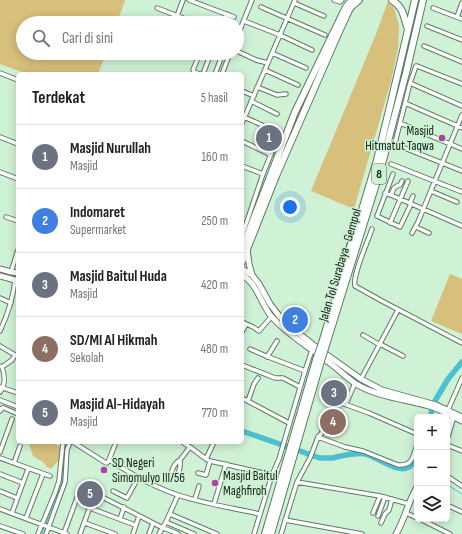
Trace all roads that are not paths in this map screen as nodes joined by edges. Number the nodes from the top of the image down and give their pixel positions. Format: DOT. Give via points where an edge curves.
graph roads {
  1 [pos="182,0"];
  2 [pos="189,0"];
  3 [pos="252,0"];
  4 [pos="334,0"];
  5 [pos="352,0"];
  6 [pos="359,0"];
  7 [pos="392,0"];
  8 [pos="415,0"];
  9 [pos="423,0"];
  10 [pos="340,1"];
  11 [pos="294,2"];
  12 [pos="462,3"];
  13 [pos="261,7"];
  14 [pos="157,8"];
  15 [pos="433,8"];
  16 [pos="227,14"];
  17 [pos="177,16"];
  18 [pos="232,16"];
  19 [pos="324,16"];
  20 [pos="457,17"];
  21 [pos="287,18"];
  22 [pos="462,19"];
  23 [pos="244,21"];
  24 [pos="427,26"];
  25 [pos="408,31"];
  26 [pos="280,35"];
  27 [pos="325,35"];
  28 [pos="462,40"];
  29 [pos="424,46"];
  30 [pos="312,50"];
  31 [pos="272,53"];
  32 [pos="244,54"];
  33 [pos="197,60"];
  34 [pos="208,60"];
  35 [pos="220,60"];
  36 [pos="227,60"];
  37 [pos="462,62"];
  38 [pos="268,63"];
  39 [pos="306,68"];
  40 [pos="265,70"];
  41 [pos="194,72"];
  42 [pos="203,72"];
  43 [pos="216,72"];
  44 [pos="223,72"];
  45 [pos="0,73"];
  46 [pos="16,79"];
  47 [pos="410,83"];
  48 [pos="462,84"];
  49 [pos="298,85"];
  50 [pos="257,87"];
  51 [pos="244,92"];
  52 [pos="286,94"];
  53 [pos="254,96"];
  54 [pos="251,101"];
  55 [pos="405,103"];
  56 [pos="462,106"];
  57 [pos="277,114"];
  58 [pos="462,115"];
  59 [pos="244,116"];
  60 [pos="400,123"];
  61 [pos="457,126"];
  62 [pos="462,128"];
  63 [pos="0,137"];
  64 [pos="16,143"];
  65 [pos="244,143"];
  66 [pos="450,144"];
  67 [pos="462,149"];
  68 [pos="271,155"];
  69 [pos="442,162"];
  70 [pos="391,164"];
  71 [pos="244,167"];
  72 [pos="462,171"];
  73 [pos="0,172"];
  74 [pos="263,174"];
  75 [pos="393,174"];
  76 [pos="273,175"];
  77 [pos="16,178"];
  78 [pos="402,181"];
  79 [pos="408,181"];
  80 [pos="435,181"];
  81 [pos="431,190"];
  82 [pos="462,192"];
  83 [pos="385,193"];
  84 [pos="392,195"];
  85 [pos="413,196"];
  86 [pos="400,199"];
  87 [pos="458,202"];
  88 [pos="410,204"];
  89 [pos="423,209"];
  90 [pos="6,217"];
  91 [pos="16,220"];
  92 [pos="390,223"];
  93 [pos="462,226"];
  94 [pos="416,227"];
  95 [pos="372,229"];
  96 [pos="429,232"];
  97 [pos="412,233"];
  98 [pos="245,237"];
  99 [pos="245,249"];
  100 [pos="16,256"];
  101 [pos="0,269"];
  102 [pos="244,270"];
  103 [pos="11,272"];
  104 [pos="16,273"];
  105 [pos="252,275"];
  106 [pos="0,276"];
  107 [pos="244,277"];
  108 [pos="16,280"];
  109 [pos="16,284"];
  110 [pos="0,298"];
  111 [pos="11,303"];
  112 [pos="398,310"];
  113 [pos="271,316"];
  114 [pos="246,324"];
  115 [pos="244,328"];
  116 [pos="0,331"];
  117 [pos="363,335"];
  118 [pos="277,341"];
  119 [pos="462,343"];
  120 [pos="324,344"];
  121 [pos="380,344"];
  122 [pos="0,346"];
  123 [pos="250,349"];
  124 [pos="312,350"];
  125 [pos="404,356"];
  126 [pos="268,357"];
  127 [pos="1,366"];
  128 [pos="244,366"];
  129 [pos="305,371"];
  130 [pos="0,376"];
  131 [pos="258,378"];
  132 [pos="462,378"];
  133 [pos="5,379"];
  134 [pos="361,379"];
  135 [pos="355,383"];
  136 [pos="300,387"];
  137 [pos="1,390"];
  138 [pos="382,392"];
  139 [pos="16,393"];
  140 [pos="244,399"];
  141 [pos="0,400"];
  142 [pos="248,401"];
  143 [pos="346,404"];
  144 [pos="433,405"];
  145 [pos="16,406"];
  146 [pos="448,410"];
  147 [pos="0,411"];
  148 [pos="16,413"];
  149 [pos="462,417"];
  150 [pos="453,418"];
  151 [pos="12,420"];
  152 [pos="462,421"];
  153 [pos="289,423"];
  154 [pos="450,428"];
  155 [pos="414,433"];
  156 [pos="318,437"];
  157 [pos="63,444"];
  158 [pos="70,444"];
  159 [pos="74,444"];
  160 [pos="115,444"];
  161 [pos="185,444"];
  162 [pos="213,444"];
  163 [pos="20,446"];
  164 [pos="190,447"];
  165 [pos="450,447"];
  166 [pos="293,449"];
  167 [pos="415,450"];
  168 [pos="462,451"];
  169 [pos="0,452"];
  170 [pos="0,458"];
  171 [pos="109,460"];
  172 [pos="180,460"];
  173 [pos="208,460"];
  174 [pos="14,463"];
  175 [pos="226,464"];
  176 [pos="28,469"];
  177 [pos="198,473"];
  178 [pos="0,474"];
  179 [pos="43,474"];
  180 [pos="171,474"];
  181 [pos="272,475"];
  182 [pos="50,476"];
  183 [pos="138,478"];
  184 [pos="450,478"];
  185 [pos="177,479"];
  186 [pos="298,482"];
  187 [pos="23,483"];
  188 [pos="199,486"];
  189 [pos="462,486"];
  190 [pos="0,491"];
  191 [pos="113,491"];
  192 [pos="95,494"];
  193 [pos="414,494"];
  194 [pos="178,495"];
  195 [pos="380,496"];
  196 [pos="386,497"];
  197 [pos="17,498"];
  198 [pos="392,498"];
  199 [pos="195,499"];
  200 [pos="214,504"];
  201 [pos="409,504"];
  202 [pos="450,506"];
  203 [pos="124,507"];
  204 [pos="90,508"];
  205 [pos="0,509"];
  206 [pos="406,512"];
  207 [pos="462,512"];
  208 [pos="12,513"];
  209 [pos="373,513"];
  210 [pos="170,514"];
  211 [pos="260,514"];
  212 [pos="140,516"];
  213 [pos="378,516"];
  214 [pos="414,516"];
  215 [pos="26,518"];
  216 [pos="120,519"];
  217 [pos="285,520"];
  218 [pos="85,522"];
  219 [pos="166,522"];
  220 [pos="426,522"];
  221 [pos="153,523"];
  222 [pos="381,523"];
  223 [pos="135,525"];
  224 [pos="0,526"];
  225 [pos="46,526"];
  226 [pos="163,528"];
  227 [pos="66,533"];
  228 [pos="23,534"];
  229 [pos="38,534"];
  230 [pos="46,534"];
  231 [pos="80,534"];
  232 [pos="115,534"];
  233 [pos="133,534"];
  234 [pos="149,534"];
  235 [pos="159,534"];
  236 [pos="178,534"];
  237 [pos="193,534"];
  238 [pos="217,534"];
  239 [pos="254,534"];
  240 [pos="265,534"];
  241 [pos="271,534"];
  242 [pos="281,534"];
  243 [pos="362,534"];
  244 [pos="396,534"];
  245 [pos="450,534"];
  1 -- 17 [label="street"];
  2 -- 16 [label="street"];
  3 -- 23 [label="street"];
  4 -- 10 [label="street"];
  5 -- 76 [label="highway" via="346,7 295,112"];
  6 -- 76 [label="highway" via="349,10"];
  7 -- 25 [label="highway" via="401,8"];
  8 -- 25 [label="highway, Jalan Tol Surabaya–Gempol / 8"];
  9 -- 120 [label="highway, Jalan Tol Surabaya–Gempol / 8" via="381,168"];
  11 -- 19 [label="street"];
  11 -- 21 [label="street"];
  12 -- 20 [label="street"];
  13 -- 21 [label="street"];
  14 -- 17 [label="street"];
  15 -- 20 [label="street"];
  16 -- 18 [label="street"];
  20 -- 22 [label="street"];
  21 -- 26 [label="street"];
  21 -- 27 [label="street"];
  23 -- 26 [label="street"];
  24 -- 28 [label="street"];
  25 -- 120 [label="highway, Jalan Tol Surabaya–Gempol / 8" via="376,160"];
  26 -- 30 [label="street"];
  26 -- 31 [label="street"];
  29 -- 37 [label="street"];
  31 -- 38 [label="street"];
  31 -- 39 [label="street"];
  32 -- 38 [label="street"];
  33 -- 41 [label="street"];
  34 -- 42 [label="street"];
  35 -- 43 [label="street"];
  36 -- 44 [label="street"];
  38 -- 40 [label="street"];
  40 -- 49 [label="street"];
  40 -- 50 [label="street"];
  45 -- 46 [label="street"];
  47 -- 48 [label="street" via="417,66"];
  47 -- 55 [label="street"];
  47 -- 56 [label="street"];
  50 -- 52 [label="street" via="277,95"];
  50 -- 53 [label="street"];
  51 -- 53 [label="street"];
  53 -- 54 [label="street"];
  54 -- 57 [label="street"];
  54 -- 59 [label="street"];
  55 -- 60 [label="street"];
  55 -- 61 [label="street"];
  58 -- 61 [label="street"];
  59 -- 68 [label="street" via="263,125 264,129 279,134"];
  60 -- 66 [label="street"];
  60 -- 69 [label="street" via="396,144"];
  61 -- 62 [label="street"];
  61 -- 66 [label="street"];
  63 -- 64 [label="street"];
  65 -- 68 [label="street"];
  66 -- 67 [label="street"];
  66 -- 69 [label="street"];
  68 -- 74 [label="street"];
  69 -- 72 [label="street"];
  69 -- 80 [label="street"];
  70 -- 80 [label="street"];
  71 -- 74 [label="street"];
  73 -- 77 [label="street"];
  74 -- 98 [label="street"];
  75 -- 83 [label="street"];
  76 -- 98 [label="highway"];
  78 -- 84 [label="street" via="400,186 394,188"];
  79 -- 86 [label="street"];
  80 -- 81 [label="street"];
  80 -- 82 [label="street"];
  81 -- 87 [label="street"];
  81 -- 89 [label="street"];
  83 -- 84 [label="street"];
  83 -- 92 [label="street" via="377,216"];
  84 -- 86 [label="street"];
  85 -- 88 [label="street"];
  86 -- 88 [label="street"];
  86 -- 92 [label="street"];
  88 -- 89 [label="street"];
  88 -- 92 [label="street" via="400,227"];
  89 -- 93 [label="street"];
  89 -- 94 [label="street"];
  90 -- 91 [label="street"];
  94 -- 96 [label="street"];
  94 -- 97 [label="street"];
  95 -- 112 [label="street" via="359,265 355,286"];
  98 -- 99 [label="highway"];
  99 -- 105 [label="main road"];
  100 -- 103 [label="street"];
  101 -- 103 [label="main road"];
  102 -- 105 [label="main road"];
  103 -- 104 [label="main road"];
  105 -- 134 [label="main road" via="270,304 288,325"];
  106 -- 108 [label="main road"];
  107 -- 113 [label="main road" via="254,287"];
  109 -- 111 [label="street"];
  110 -- 111 [label="street"];
  111 -- 116 [label="street"];
  112 -- 119 [label="street"];
  112 -- 121 [label="street"];
  113 -- 114 [label="street" via="259,331"];
  113 -- 124 [label="main road"];
  114 -- 115 [label="street"];
  117 -- 121 [label="street"];
  118 -- 126 [label="street"];
  120 -- 166 [label="highway, Jalan Tol Surabaya–Gempol / 8, bridge"];
  121 -- 125 [label="street"];
  121 -- 134 [label="street"];
  122 -- 127 [label="street" via="15,355 12,360"];
  123 -- 126 [label="street"];
  124 -- 129 [label="street"];
  124 -- 135 [label="main road"];
  126 -- 129 [label="street"];
  127 -- 133 [label="street"];
  128 -- 136 [label="street" via="275,378 283,378"];
  129 -- 136 [label="street"];
  130 -- 133 [label="street"];
  131 -- 142 [label="street"];
  132 -- 146 [label="street"];
  133 -- 137 [label="street"];
  134 -- 138 [label="main road"];
  135 -- 138 [label="main road"];
  135 -- 143 [label="street"];
  136 -- 153 [label="street"];
  137 -- 139 [label="street"];
  138 -- 144 [label="main road"];
  140 -- 142 [label="street"];
  141 -- 145 [label="street"];
  142 -- 153 [label="street"];
  143 -- 155 [label="street"];
  143 -- 156 [label="street" via="335,402"];
  144 -- 146 [label="main road"];
  144 -- 150 [label="main road"];
  146 -- 149 [label="main road"];
  147 -- 148 [label="street" via="4,408"];
  150 -- 152 [label="main road"];
  150 -- 154 [label="main road"];
  151 -- 169 [label="street"];
  153 -- 181 [label="street"];
  156 -- 167 [label="street" via="404,466 411,461"];
  156 -- 186 [label="street"];
  157 -- 225 [label="street" via="59,481"];
  158 -- 225 [label="street" via="67,450 65,482"];
  159 -- 171 [label="street" via="106,463"];
  160 -- 171 [label="street"];
  161 -- 164 [label="street"];
  162 -- 173 [label="street"];
  163 -- 174 [label="street"];
  164 -- 172 [label="street"];
  164 -- 173 [label="street"];
  165 -- 168 [label="street"];
  166 -- 240 [label="highway, Jalan Tol Surabaya–Gempol / 8"];
  166 -- 241 [label="highway, Jalan Tol Surabaya–Gempol / 8"];
  170 -- 174 [label="street"];
  171 -- 183 [label="street"];
  172 -- 180 [label="street" via="174,465"];
  172 -- 185 [label="street"];
  173 -- 175 [label="street"];
  173 -- 177 [label="street" via="206,475"];
  174 -- 176 [label="street"];
  175 -- 181 [label="street"];
  175 -- 200 [label="street"];
  176 -- 179 [label="street"];
  176 -- 187 [label="street"];
  178 -- 187 [label="street"];
  179 -- 182 [label="street"];
  179 -- 215 [label="street"];
  181 -- 211 [label="street"];
  183 -- 191 [label="street" via="127,498"];
  183 -- 194 [label="street"];
  184 -- 189 [label="street"];
  186 -- 195 [label="street"];
  186 -- 217 [label="street"];
  187 -- 197 [label="street"];
  188 -- 199 [label="street"];
  190 -- 197 [label="street"];
  192 -- 203 [label="street"];
  192 -- 204 [label="street"];
  192 -- 227 [label="street" via="81,487"];
  193 -- 201 [label="main road"];
  194 -- 199 [label="street"];
  194 -- 210 [label="street"];
  195 -- 196 [label="street"];
  195 -- 209 [label="street"];
  196 -- 198 [label="street"];
  196 -- 213 [label="street"];
  197 -- 208 [label="street"];
  198 -- 201 [label="street"];
  198 -- 222 [label="street" via="389,510 384,514"];
  199 -- 200 [label="street"];
  200 -- 211 [label="street"];
  201 -- 206 [label="main road"];
  202 -- 207 [label="street"];
  203 -- 212 [label="street"];
  203 -- 216 [label="street"];
  204 -- 216 [label="street"];
  204 -- 218 [label="street"];
  205 -- 208 [label="street"];
  206 -- 214 [label="street"];
  206 -- 244 [label="main road"];
  208 -- 215 [label="street"];
  210 -- 219 [label="street"];
  210 -- 238 [label="street"];
  211 -- 239 [label="street"];
  212 -- 221 [label="street"];
  212 -- 223 [label="street"];
  215 -- 225 [label="street"];
  216 -- 223 [label="street"];
  217 -- 242 [label="street"];
  217 -- 243 [label="street"];
  218 -- 231 [label="street"];
  218 -- 232 [label="street"];
  219 -- 226 [label="street"];
  219 -- 237 [label="street"];
  220 -- 245 [label="street"];
  221 -- 226 [label="street"];
  221 -- 234 [label="street"];
  223 -- 233 [label="street"];
  224 -- 228 [label="street"];
  225 -- 227 [label="street"];
  225 -- 229 [label="street"];
  225 -- 230 [label="street"];
  226 -- 235 [label="street"];
  226 -- 236 [label="street"];
}
